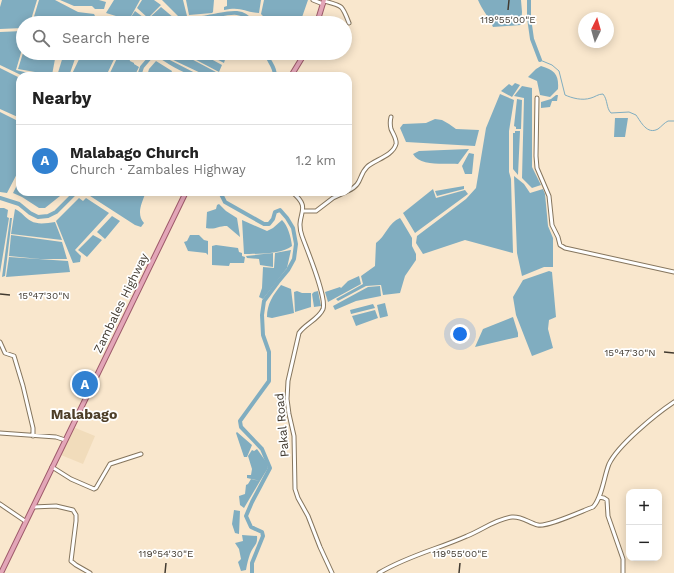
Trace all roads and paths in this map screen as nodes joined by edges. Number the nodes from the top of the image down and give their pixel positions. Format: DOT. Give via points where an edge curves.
graph roads {
  1 [pos="313,0"];
  2 [pos="324,1"];
  3 [pos="319,16"];
  4 [pos="346,16"];
  5 [pos="301,60"];
  6 [pos="293,72"];
  7 [pos="537,98"];
  8 [pos="391,117"];
  9 [pos="352,188"];
  10 [pos="184,196"];
  11 [pos="297,196"];
  12 [pos="338,196"];
  13 [pos="303,211"];
  14 [pos="674,272"];
  15 [pos="0,342"];
  16 [pos="674,402"];
  17 [pos="0,433"];
  18 [pos="33,436"];
  19 [pos="65,440"];
  20 [pos="141,454"];
  21 [pos="52,467"];
  22 [pos="599,497"];
  23 [pos="0,504"];
  24 [pos="33,508"];
  25 [pos="26,521"];
  26 [pos="1,573"];
  27 [pos="90,573"];
  28 [pos="332,573"];
  29 [pos="380,573"];
  30 [pos="623,573"];
  1 -- 2 [label="street"];
  2 -- 3 [label="main road"];
  2 -- 4 [label="street" via="341,6"];
  5 -- 6 [label="main road"];
  7 -- 14 [label="street" via="536,162 549,196 551,222 560,245"];
  8 -- 9 [label="street" via="395,146 383,158 367,167 359,183"];
  10 -- 19 [label="main road, Zambales Highway"];
  11 -- 13 [label="street" via="302,200"];
  12 -- 13 [label="street" via="316,211"];
  13 -- 28 [label="street, Pakal Road" via="300,230 318,280 323,307 322,312 302,329 297,338 287,399 294,436 296,493"];
  15 -- 18 [label="street" via="5,353 14,356"];
  16 -- 22 [label="street" via="658,413 615,455 609,464"];
  17 -- 18 [label="street"];
  18 -- 19 [label="street"];
  19 -- 21 [label="main road, Zambales Highway"];
  20 -- 21 [label="street" via="110,464 96,488 85,486"];
  21 -- 24 [label="main road, Zambales Highway"];
  22 -- 29 [label="street" via="593,507 552,522 537,525 526,519 512,517 498,521 398,562"];
  22 -- 30 [label="street" via="607,500 608,516 623,559"];
  23 -- 25 [label="street"];
  24 -- 25 [label="main road, Zambales Highway"];
  24 -- 27 [label="street" via="56,506 73,510 76,518 70,558 72,563"];
  25 -- 26 [label="main road, Zambales Highway"];
}
